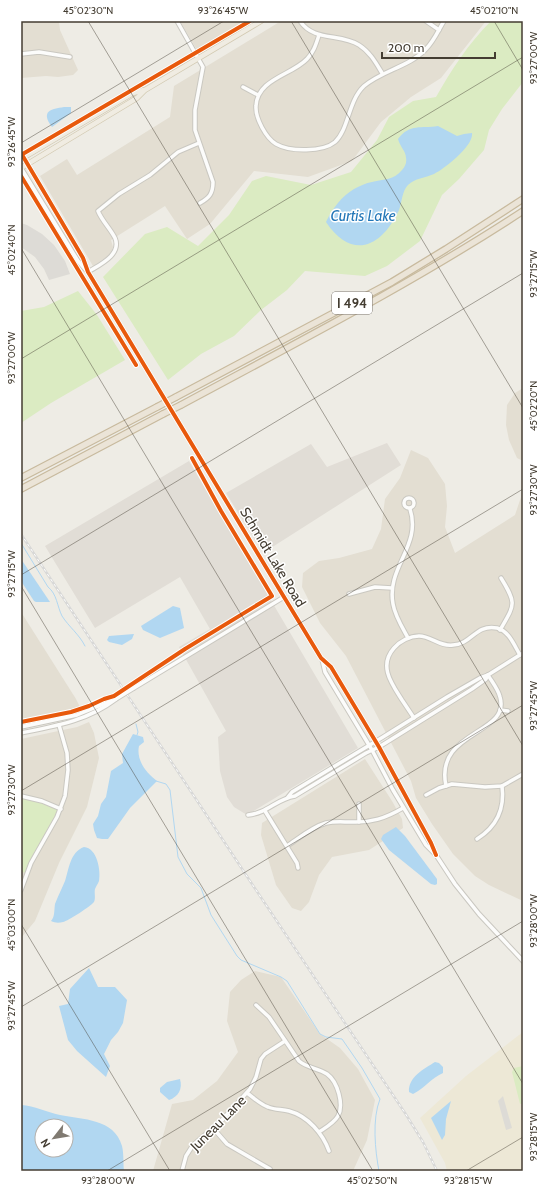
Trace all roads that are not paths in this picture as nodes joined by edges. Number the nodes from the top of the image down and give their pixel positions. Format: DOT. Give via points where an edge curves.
graph roads {
  1 [pos="177,21"];
  2 [pos="261,21"];
  3 [pos="300,21"];
  4 [pos="426,21"];
  5 [pos="444,21"];
  6 [pos="439,30"];
  7 [pos="319,35"];
  8 [pos="21,54"];
  9 [pos="70,57"];
  10 [pos="198,58"];
  11 [pos="382,73"];
  12 [pos="243,87"];
  13 [pos="145,90"];
  14 [pos="258,95"];
  15 [pos="198,143"];
  16 [pos="22,156"];
  17 [pos="28,164"];
  18 [pos="21,168"];
  19 [pos="523,199"];
  20 [pos="200,203"];
  21 [pos="523,211"];
  22 [pos="88,272"];
  23 [pos="21,478"];
  24 [pos="21,489"];
  25 [pos="410,509"];
  26 [pos="501,578"];
  27 [pos="392,588"];
  28 [pos="349,594"];
  29 [pos="284,597"];
  30 [pos="500,630"];
  31 [pos="408,638"];
  32 [pos="522,654"];
  33 [pos="321,658"];
  34 [pos="488,675"];
  35 [pos="116,699"];
  36 [pos="500,710"];
  37 [pos="508,711"];
  38 [pos="414,718"];
  39 [pos="59,725"];
  40 [pos="21,727"];
  41 [pos="21,733"];
  42 [pos="375,742"];
  43 [pos="369,745"];
  44 [pos="379,747"];
  45 [pos="372,750"];
  46 [pos="523,774"];
  47 [pos="446,786"];
  48 [pos="502,786"];
  49 [pos="426,795"];
  50 [pos="21,796"];
  51 [pos="288,797"];
  52 [pos="359,804"];
  53 [pos="404,808"];
  54 [pos="61,809"];
  55 [pos="265,811"];
  56 [pos="248,815"];
  57 [pos="359,822"];
  58 [pos="477,839"];
  59 [pos="287,846"];
  60 [pos="436,855"];
  61 [pos="298,868"];
  62 [pos="21,890"];
  63 [pos="523,961"];
  64 [pos="256,1005"];
  65 [pos="285,1041"];
  66 [pos="247,1093"];
  67 [pos="213,1128"];
  68 [pos="319,1132"];
  69 [pos="329,1151"];
  70 [pos="270,1169"];
  71 [pos="182,1171"];
  1 -- 10 [label="street"];
  2 -- 10 [label="main road"];
  3 -- 7 [label="street" via="309,31"];
  4 -- 6 [label="street"];
  5 -- 6 [label="street"];
  6 -- 11 [label="street" via="432,42 418,56"];
  7 -- 11 [label="street" via="343,38 358,44 371,55"];
  7 -- 14 [label="street" via="315,48 306,60 265,86"];
  8 -- 9 [label="street" via="38,52"];
  10 -- 13 [label="main road"];
  10 -- 15 [label="street" via="203,67 194,118"];
  11 -- 14 [label="street" via="362,88 334,143 308,150 282,147 272,141 258,119"];
  12 -- 14 [label="street"];
  13 -- 16 [label="main road" via="134,93"];
  13 -- 17 [label="main road" via="137,98"];
  15 -- 20 [label="street" via="213,189 209,198"];
  15 -- 22 [label="street" via="178,152 150,175 100,208 100,216 115,238 116,245 114,253 107,260"];
  16 -- 17 [label="street, Schmidt Lake Road"];
  17 -- 18 [label="main road"];
  17 -- 22 [label="street, Schmidt Lake Road" via="83,258"];
  18 -- 22 [label="street, Schmidt Lake Road" via="78,261"];
  19 -- 23 [label="highway, I 494, bridge" via="392,282"];
  21 -- 24 [label="highway, I 494, bridge" via="370,303"];
  22 -- 29 [label="street, Schmidt Lake Road"];
  25 -- 27 [label="street" via="413,522 410,541"];
  26 -- 30 [label="street" via="513,602"];
  27 -- 28 [label="street" via="375,587"];
  27 -- 31 [label="street" via="395,613"];
  29 -- 33 [label="street, Schmidt Lake Road"];
  29 -- 35 [label="street, bridge"];
  30 -- 31 [label="street" via="482,629 466,641 454,645 442,644 421,636"];
  30 -- 32 [label="street" via="510,637"];
  31 -- 38 [label="street" via="393,649 387,668 392,686"];
  32 -- 34 [label="street"];
  33 -- 42 [label="street, Schmidt Lake Road" via="331,667"];
  33 -- 43 [label="street, Schmidt Lake Road" via="324,672"];
  34 -- 36 [label="street" via="500,697"];
  34 -- 38 [label="street"];
  34 -- 44 [label="street" via="472,689"];
  35 -- 39 [label="street" via="83,718"];
  35 -- 40 [label="street" via="77,715"];
  36 -- 37 [label="street"];
  36 -- 47 [label="street" via="494,720 452,751 444,771"];
  38 -- 42 [label="street"];
  39 -- 41 [label="street"];
  39 -- 54 [label="street" via="67,753 68,770"];
  42 -- 43 [label="street"];
  42 -- 44 [label="street, Schmidt Lake Road"];
  43 -- 45 [label="street, Schmidt Lake Road"];
  43 -- 51 [label="street" via="292,792"];
  44 -- 45 [label="street"];
  44 -- 60 [label="street, Schmidt Lake Road"];
  45 -- 51 [label="street" via="295,796"];
  45 -- 53 [label="street, Schmidt Lake Road"];
  46 -- 48 [label="street"];
  47 -- 48 [label="street"];
  47 -- 49 [label="street"];
  48 -- 58 [label="street" via="502,803 498,816 491,828"];
  50 -- 54 [label="street"];
  51 -- 55 [label="street"];
  52 -- 57 [label="street"];
  53 -- 57 [label="street" via="379,819"];
  53 -- 60 [label="street, Schmidt Lake Road" via="426,845"];
  54 -- 62 [label="street" via="25,873"];
  55 -- 56 [label="street"];
  55 -- 59 [label="street"];
  57 -- 59 [label="street" via="336,822 318,826"];
  59 -- 61 [label="street"];
  60 -- 63 [label="street, Schmidt Lake Road" via="479,914"];
  64 -- 65 [label="street" via="269,1017"];
  65 -- 66 [label="street, Juneau Lane" via="263,1056"];
  65 -- 68 [label="street" via="299,1061 327,1074 336,1087 339,1114"];
  66 -- 67 [label="street, Juneau Lane"];
  66 -- 68 [label="street" via="268,1107 300,1116"];
  67 -- 70 [label="street" via="227,1144"];
  67 -- 71 [label="street, Juneau Lane" via="193,1145 186,1156"];
  68 -- 69 [label="street"];
}
